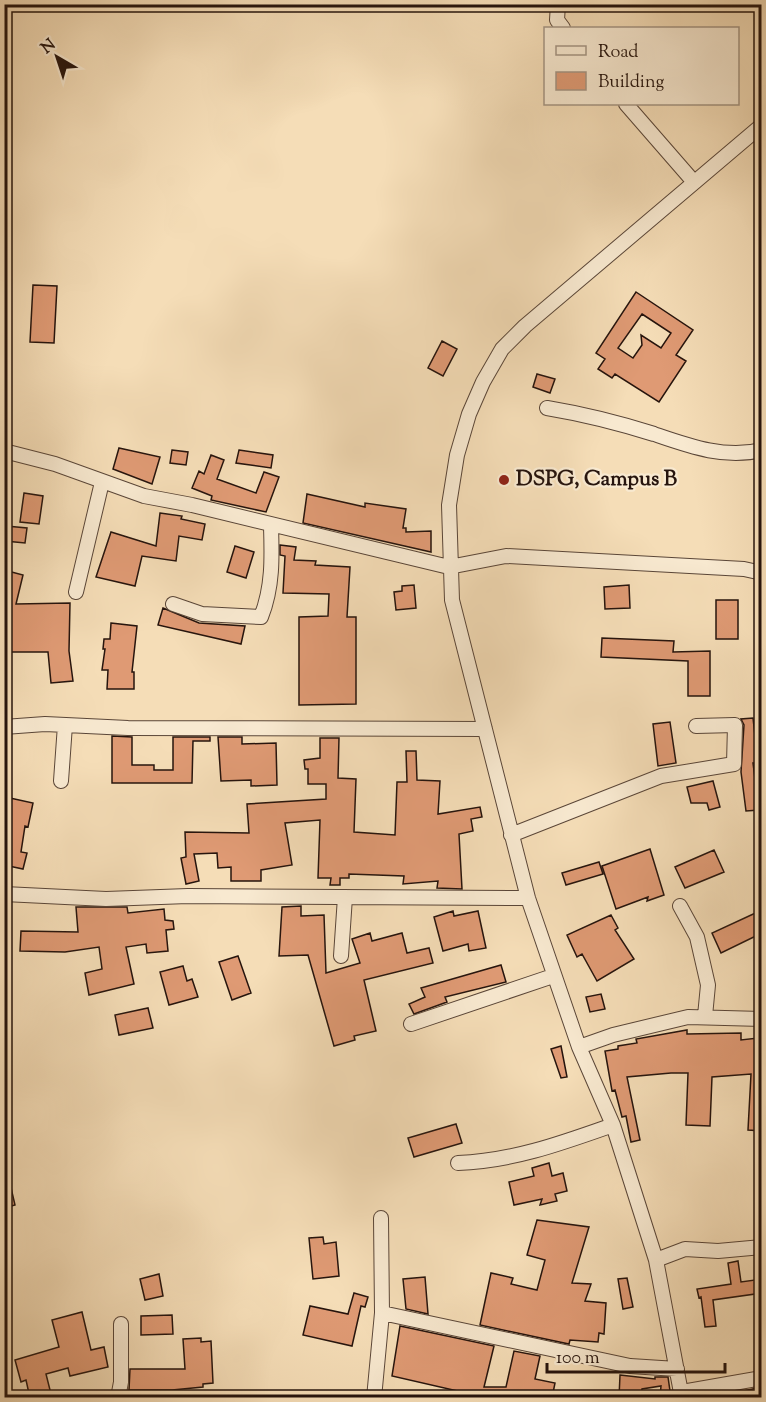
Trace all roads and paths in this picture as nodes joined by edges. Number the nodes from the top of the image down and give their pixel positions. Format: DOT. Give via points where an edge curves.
graph roads {
  1 [pos="558,4"];
  2 [pos="562,27"];
  3 [pos="627,105"];
  4 [pos="760,127"];
  5 [pos="693,181"];
  6 [pos="547,408"];
  7 [pos="762,450"];
  8 [pos="4,451"];
  9 [pos="102,482"];
  10 [pos="272,526"];
  11 [pos="449,567"];
  12 [pos="762,573"];
  13 [pos="76,592"];
  14 [pos="173,604"];
  15 [pos="65,725"];
  16 [pos="696,726"];
  17 [pos="4,727"];
  18 [pos="485,729"];
  19 [pos="61,781"];
  20 [pos="511,835"];
  21 [pos="4,894"];
  22 [pos="345,897"];
  23 [pos="528,898"];
  24 [pos="680,906"];
  25 [pos="341,956"];
  26 [pos="553,976"];
  27 [pos="705,1016"];
  28 [pos="762,1019"];
  29 [pos="411,1024"];
  30 [pos="579,1047"];
  31 [pos="613,1125"];
  32 [pos="458,1163"];
  33 [pos="381,1218"];
  34 [pos="762,1247"];
  35 [pos="656,1260"];
  36 [pos="382,1313"];
  37 [pos="121,1324"];
  38 [pos="677,1369"];
  39 [pos="762,1378"];
  40 [pos="682,1395"];
  41 [pos="118,1398"];
  42 [pos="374,1398"];
  1 -- 2 [label="street" via="557,20"];
  3 -- 5 [label="street"];
  4 -- 5 [label="street"];
  5 -- 11 [label="street" via="502,349 469,414 457,455 450,504"];
  6 -- 7 [label="street" via="721,453"];
  8 -- 9 [label="street"];
  9 -- 10 [label="street" via="144,496"];
  9 -- 13 [label="street"];
  10 -- 11 [label="street"];
  10 -- 14 [label="street" via="272,563 261,617 202,614"];
  11 -- 12 [label="street" via="506,556"];
  11 -- 18 [label="street" via="452,600"];
  15 -- 17 [label="street"];
  15 -- 18 [label="street"];
  15 -- 19 [label="street"];
  16 -- 20 [label="street" via="735,725 734,764 661,776"];
  18 -- 20 [label="street"];
  20 -- 23 [label="street"];
  21 -- 22 [label="street" via="105,898"];
  22 -- 23 [label="street"];
  22 -- 25 [label="street"];
  23 -- 26 [label="street"];
  24 -- 27 [label="street" via="697,937 708,985"];
  26 -- 29 [label="street"];
  26 -- 30 [label="street"];
  27 -- 28 [label="street"];
  27 -- 30 [label="street" via="650,1025"];
  30 -- 31 [label="street"];
  31 -- 32 [label="street" via="537,1152 488,1162"];
  31 -- 35 [label="street"];
  33 -- 36 [label="street"];
  34 -- 35 [label="street" via="685,1249"];
  35 -- 38 [label="street"];
  36 -- 38 [label="street" via="630,1366"];
  36 -- 42 [label="street"];
  37 -- 41 [label="street"];
  38 -- 40 [label="street"];
  39 -- 40 [label="street"];
}
